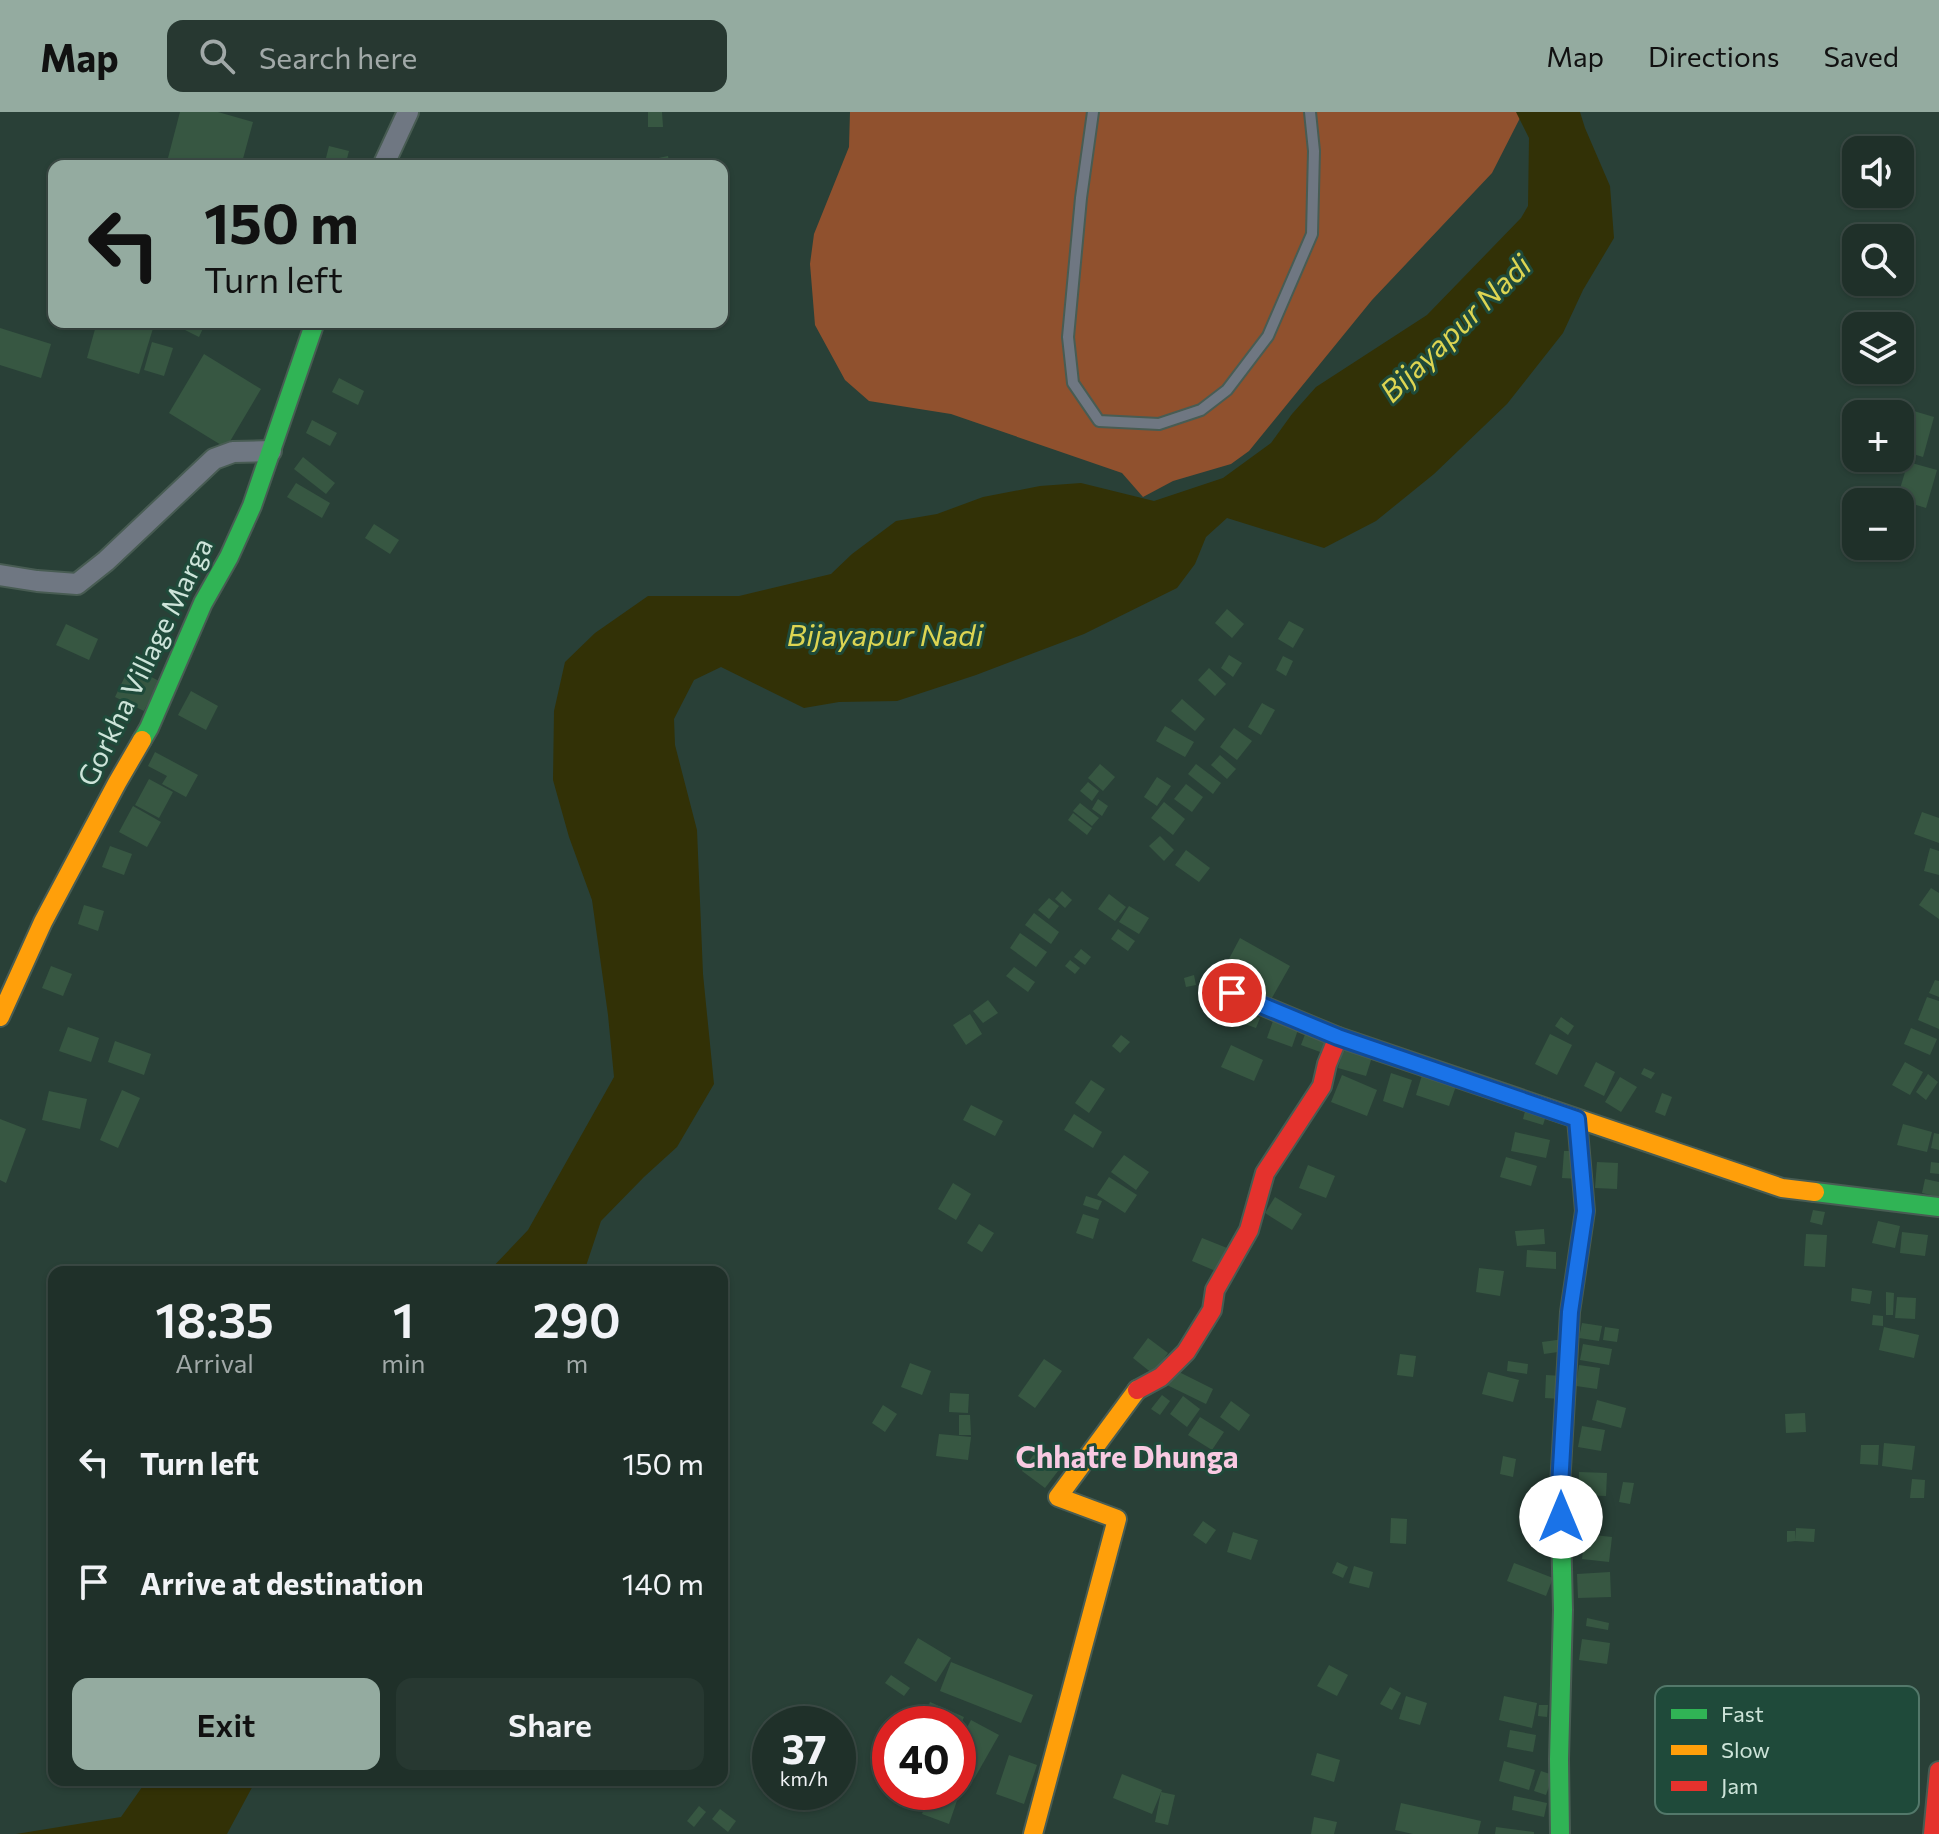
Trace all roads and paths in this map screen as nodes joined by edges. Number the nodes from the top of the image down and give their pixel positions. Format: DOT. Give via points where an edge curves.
graph roads {
  1 [pos="408,112"];
  2 [pos="1093,112"];
  3 [pos="1310,112"];
  4 [pos="386,160"];
  5 [pos="313,328"];
  6 [pos="271,451"];
  7 [pos="0,575"];
  8 [pos="1232,993"];
  9 [pos="5,997"];
  10 [pos="0,1017"];
  11 [pos="1338,1037"];
  12 [pos="1577,1119"];
  13 [pos="1939,1207"];
  14 [pos="1939,1771"];
  15 [pos="1033,1834"];
  16 [pos="1560,1834"];
  17 [pos="1933,1834"];
  1 -- 4 [label="street"];
  2 -- 3 [label="lane" via="1068,337 1073,383 1099,421 1159,424 1201,410 1227,390 1268,336 1312,234"];
  5 -- 6 [label="street, Gorkha Village Marga"];
  6 -- 7 [label="street" via="233,452 214,459 77,584"];
  6 -- 9 [label="street, Gorkha Village Marga" via="252,506 149,728"];
  8 -- 11 [label="street"];
  9 -- 10 [label="street, Gorkha Village Marga"];
  11 -- 12 [label="street"];
  11 -- 15 [label="street" via="1322,1086 1265,1173 1249,1230 1215,1290 1212,1310 1186,1352 1161,1377 1139,1387 1058,1497 1117,1519"];
  12 -- 13 [label="street" via="1782,1188"];
  12 -- 16 [label="street" via="1585,1211 1570,1312 1560,1486"];
  14 -- 17 [label="street"];
}
